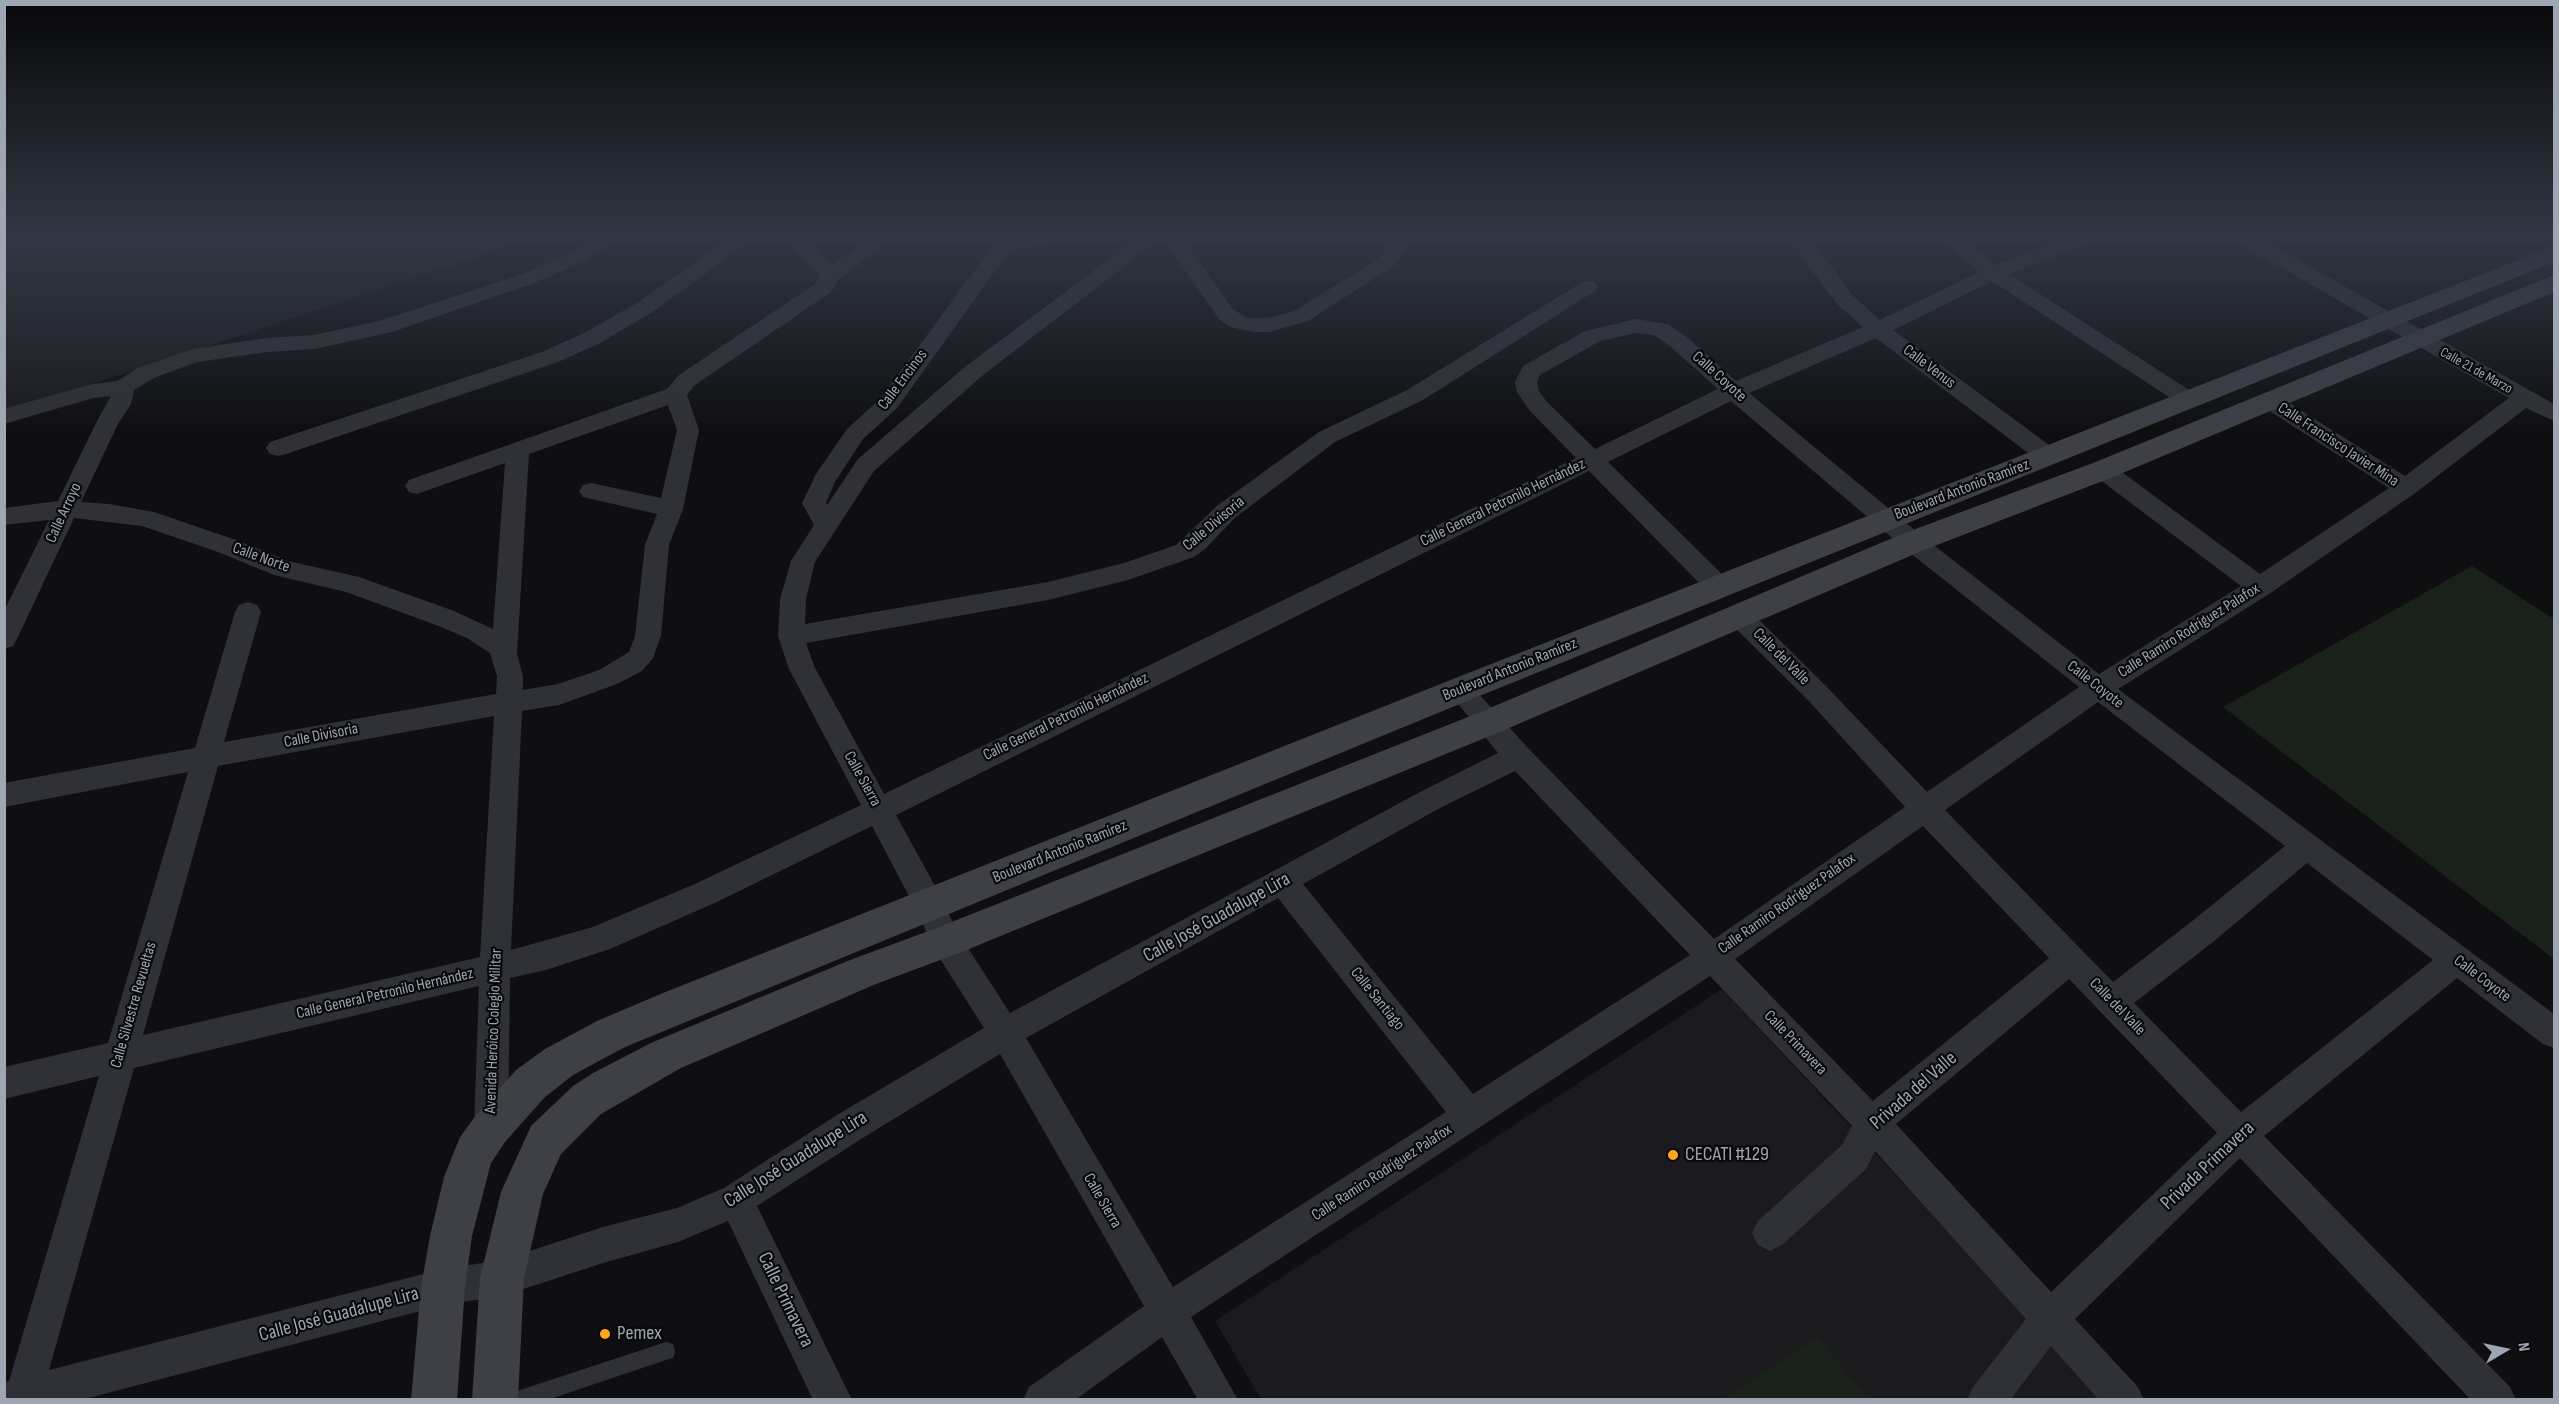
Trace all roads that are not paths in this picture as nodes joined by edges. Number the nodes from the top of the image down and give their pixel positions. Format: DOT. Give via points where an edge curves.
graph roads {
  1 [pos="457,303"];
  2 [pos="652,303"];
  3 [pos="802,303"];
  4 [pos="962,303"];
  5 [pos="1065,303"];
  6 [pos="1218,303"];
  7 [pos="1322,303"];
  8 [pos="1563,303"];
  9 [pos="1848,303"];
  10 [pos="1932,303"];
  11 [pos="2039,303"];
  12 [pos="2354,303"];
  13 [pos="2434,303"];
  14 [pos="2510,303"];
  15 [pos="2387,322"];
  16 [pos="1878,329"];
  17 [pos="2420,340"];
  18 [pos="122,388"];
  19 [pos="1733,391"];
  20 [pos="675,394"];
  21 [pos="2524,398"];
  22 [pos="2189,400"];
  23 [pos="2270,401"];
  24 [pos="2554,414"];
  25 [pos="4,417"];
  26 [pos="278,448"];
  27 [pos="518,450"];
  28 [pos="2048,456"];
  29 [pos="1592,460"];
  30 [pos="2103,470"];
  31 [pos="417,486"];
  32 [pos="2406,488"];
  33 [pos="591,491"];
  34 [pos="65,509"];
  35 [pos="671,509"];
  36 [pos="4,517"];
  37 [pos="1885,520"];
  38 [pos="826,524"];
  39 [pos="1913,542"];
  40 [pos="1719,587"];
  41 [pos="2260,587"];
  42 [pos="248,612"];
  43 [pos="1738,615"];
  44 [pos="791,636"];
  45 [pos="4,639"];
  46 [pos="504,654"];
  47 [pos="2098,688"];
  48 [pos="1460,690"];
  49 [pos="509,702"];
  50 [pos="1490,722"];
  51 [pos="1518,756"];
  52 [pos="206,758"];
  53 [pos="4,795"];
  54 [pos="1924,808"];
  55 [pos="878,809"];
  56 [pos="2306,846"];
  57 [pos="1283,882"];
  58 [pos="929,904"];
  59 [pos="946,941"];
  60 [pos="1713,957"];
  61 [pos="2071,959"];
  62 [pos="2456,960"];
  63 [pos="495,968"];
  64 [pos="2111,1002"];
  65 [pos="1005,1033"];
  66 [pos="2554,1033"];
  67 [pos="118,1058"];
  68 [pos="4,1083"];
  69 [pos="1470,1116"];
  70 [pos="1872,1123"];
  71 [pos="491,1128"];
  72 [pos="2240,1134"];
  73 [pos="736,1200"];
  74 [pos="1770,1233"];
  75 [pos="502,1278"];
  76 [pos="443,1287"];
  77 [pos="1167,1312"];
  78 [pos="2050,1318"];
  79 [pos="666,1351"];
  80 [pos="18,1398"];
  81 [pos="434,1400"];
  82 [pos="495,1400"];
  83 [pos="517,1400"];
  84 [pos="833,1400"];
  85 [pos="1042,1400"];
  86 [pos="1219,1400"];
  87 [pos="1986,1400"];
  88 [pos="2125,1400"];
  89 [pos="2497,1400"];
  1 -- 18 [label="street" via="384,327 314,342 193,356 146,373"];
  2 -- 26 [label="street" via="550,357"];
  3 -- 20 [label="street" via="687,380"];
  4 -- 38 [label="street, Calle Encinos" via="889,403 855,434 824,480 814,503"];
  5 -- 38 [label="street, Calle Sierra" via="974,371 866,465"];
  6 -- 7 [label="street" via="1238,322 1253,325 1301,316"];
  8 -- 44 [label="street, Calle Divisoria" via="1415,395 1327,437 1227,511 1185,551 1128,571 1048,591"];
  9 -- 16 [label="street, Calle Venus"];
  10 -- 16 [label="street, Calle General Petronilo Hernández"];
  11 -- 22 [label="street"];
  12 -- 15 [label="street, Calle 21 de Marzo"];
  13 -- 15 [label="main road, Boulevard Antonio Ramírez"];
  14 -- 17 [label="main road, Boulevard Antonio Ramírez"];
  15 -- 17 [label="street, Calle 21 de Marzo"];
  15 -- 22 [label="main road, Boulevard Antonio Ramírez"];
  16 -- 19 [label="street, Calle General Petronilo Hernández"];
  16 -- 28 [label="street, Calle Venus"];
  17 -- 21 [label="street, Calle 21 de Marzo"];
  17 -- 23 [label="main road, Boulevard Antonio Ramírez"];
  18 -- 25 [label="street" via="92,391"];
  18 -- 34 [label="street, Calle Arroyo" via="120,404"];
  19 -- 29 [label="street, Calle General Petronilo Hernández"];
  19 -- 29 [label="street, Calle Coyote" via="1660,329 1626,327 1593,336 1546,361 1527,377 1528,392 1538,406"];
  19 -- 37 [label="street, Calle Coyote"];
  20 -- 27 [label="street"];
  20 -- 35 [label="street" via="688,430"];
  21 -- 24 [label="street, Calle 21 de Marzo"];
  21 -- 32 [label="street, Calle Ramiro Rodríguez Palafox"];
  22 -- 28 [label="main road, Boulevard Antonio Ramírez"];
  23 -- 30 [label="main road, Boulevard Antonio Ramírez"];
  23 -- 32 [label="street, Calle Francisco Javier Mina"];
  27 -- 31 [label="street"];
  27 -- 46 [label="street, Avenida Heróico Colegio Militar"];
  28 -- 37 [label="main road, Boulevard Antonio Ramírez"];
  29 -- 40 [label="street"];
  29 -- 55 [label="street, Calle General Petronilo Hernández"];
  30 -- 39 [label="main road, Boulevard Antonio Ramírez"];
  30 -- 41 [label="street"];
  32 -- 41 [label="street, Calle Ramiro Rodríguez Palafox"];
  33 -- 35 [label="street"];
  34 -- 36 [label="street, Calle Norte"];
  34 -- 45 [label="street, Calle Arroyo"];
  34 -- 46 [label="street, Calle Norte" via="145,518 283,568 350,584 476,631 499,646"];
  35 -- 49 [label="street, Calle Divisoria" via="657,545 648,636 640,658 609,677 559,694"];
  37 -- 39 [label="street, Calle Coyote"];
  37 -- 40 [label="main road, Boulevard Antonio Ramírez"];
  38 -- 44 [label="street, Calle Sierra" via="803,561"];
  39 -- 43 [label="main road, Boulevard Antonio Ramírez"];
  39 -- 47 [label="street, Calle Coyote"];
  40 -- 48 [label="main road, Boulevard Antonio Ramírez"];
  41 -- 47 [label="street, Calle Ramiro Rodríguez Palafox"];
  42 -- 52 [label="street, Calle Silvestre Revueltas"];
  43 -- 50 [label="main road, Boulevard Antonio Ramírez"];
  43 -- 54 [label="street, Calle del Valle"];
  44 -- 55 [label="street, Calle Sierra" via="801,669"];
  46 -- 49 [label="street, Avenida Heróico Colegio Militar" via="510,676"];
  47 -- 54 [label="street, Calle Ramiro Rodríguez Palafox"];
  47 -- 56 [label="street, Calle Coyote"];
  48 -- 50 [label="street, Calle Primavera"];
  48 -- 58 [label="main road, Boulevard Antonio Ramírez"];
  49 -- 52 [label="street, Calle Divisoria"];
  49 -- 63 [label="street, Avenida Heróico Colegio Militar"];
  50 -- 51 [label="street, Calle Primavera"];
  50 -- 59 [label="main road, Boulevard Antonio Ramírez"];
  51 -- 57 [label="street, Calle José Guadalupe Lira"];
  51 -- 60 [label="street, Calle Primavera"];
  52 -- 53 [label="street, Calle Divisoria"];
  52 -- 67 [label="street, Calle Silvestre Revueltas"];
  54 -- 60 [label="street, Calle Ramiro Rodríguez Palafox"];
  54 -- 61 [label="street, Calle del Valle"];
  55 -- 58 [label="street, Calle Sierra"];
  55 -- 63 [label="street, Calle General Petronilo Hernández" via="708,892 599,939"];
  56 -- 62 [label="street, Calle Coyote"];
  56 -- 64 [label="street"];
  57 -- 65 [label="street, Calle José Guadalupe Lira"];
  57 -- 69 [label="street, Calle Santiago"];
  58 -- 59 [label="street, Calle Sierra"];
  58 -- 71 [label="main road, Boulevard Antonio Ramírez" via="611,1034 559,1062 530,1084"];
  59 -- 65 [label="street, Calle Sierra"];
  59 -- 75 [label="main road, Boulevard Antonio Ramírez" via="667,1055 587,1100 546,1140 534,1164 522,1192"];
  60 -- 69 [label="street, Calle Ramiro Rodríguez Palafox"];
  60 -- 70 [label="street, Calle Primavera"];
  61 -- 64 [label="street, Calle del Valle"];
  61 -- 70 [label="street, Privada del Valle"];
  62 -- 66 [label="street, Calle Coyote"];
  62 -- 72 [label="street, Privada Primavera"];
  63 -- 67 [label="street, Calle General Petronilo Hernández"];
  63 -- 71 [label="street, Avenida Heróico Colegio Militar"];
  64 -- 72 [label="street, Calle del Valle"];
  65 -- 73 [label="street, Calle José Guadalupe Lira"];
  65 -- 77 [label="street, Calle Sierra"];
  67 -- 68 [label="street, Calle General Petronilo Hernández"];
  67 -- 80 [label="street, Calle Silvestre Revueltas"];
  69 -- 77 [label="street, Calle Ramiro Rodríguez Palafox"];
  70 -- 74 [label="street, Privada del Valle" via="1854,1157"];
  70 -- 78 [label="street, Calle Primavera"];
  71 -- 76 [label="main road, Avenida Heróico Colegio Militar" via="475,1151 465,1177"];
  72 -- 78 [label="street, Privada Primavera"];
  72 -- 89 [label="street, Calle del Valle"];
  73 -- 75 [label="street, Calle José Guadalupe Lira" via="678,1225"];
  73 -- 84 [label="street, Calle Primavera"];
  75 -- 76 [label="street, Calle José Guadalupe Lira"];
  75 -- 82 [label="main road"];
  76 -- 80 [label="street, Calle José Guadalupe Lira"];
  76 -- 81 [label="main road, Avenida Heróico Colegio Militar"];
  77 -- 85 [label="street, Calle Ramiro Rodríguez Palafox"];
  77 -- 86 [label="street, Calle Sierra"];
  78 -- 87 [label="street, Privada Primavera"];
  78 -- 88 [label="street, Calle Primavera"];
  79 -- 83 [label="lane"];
}
